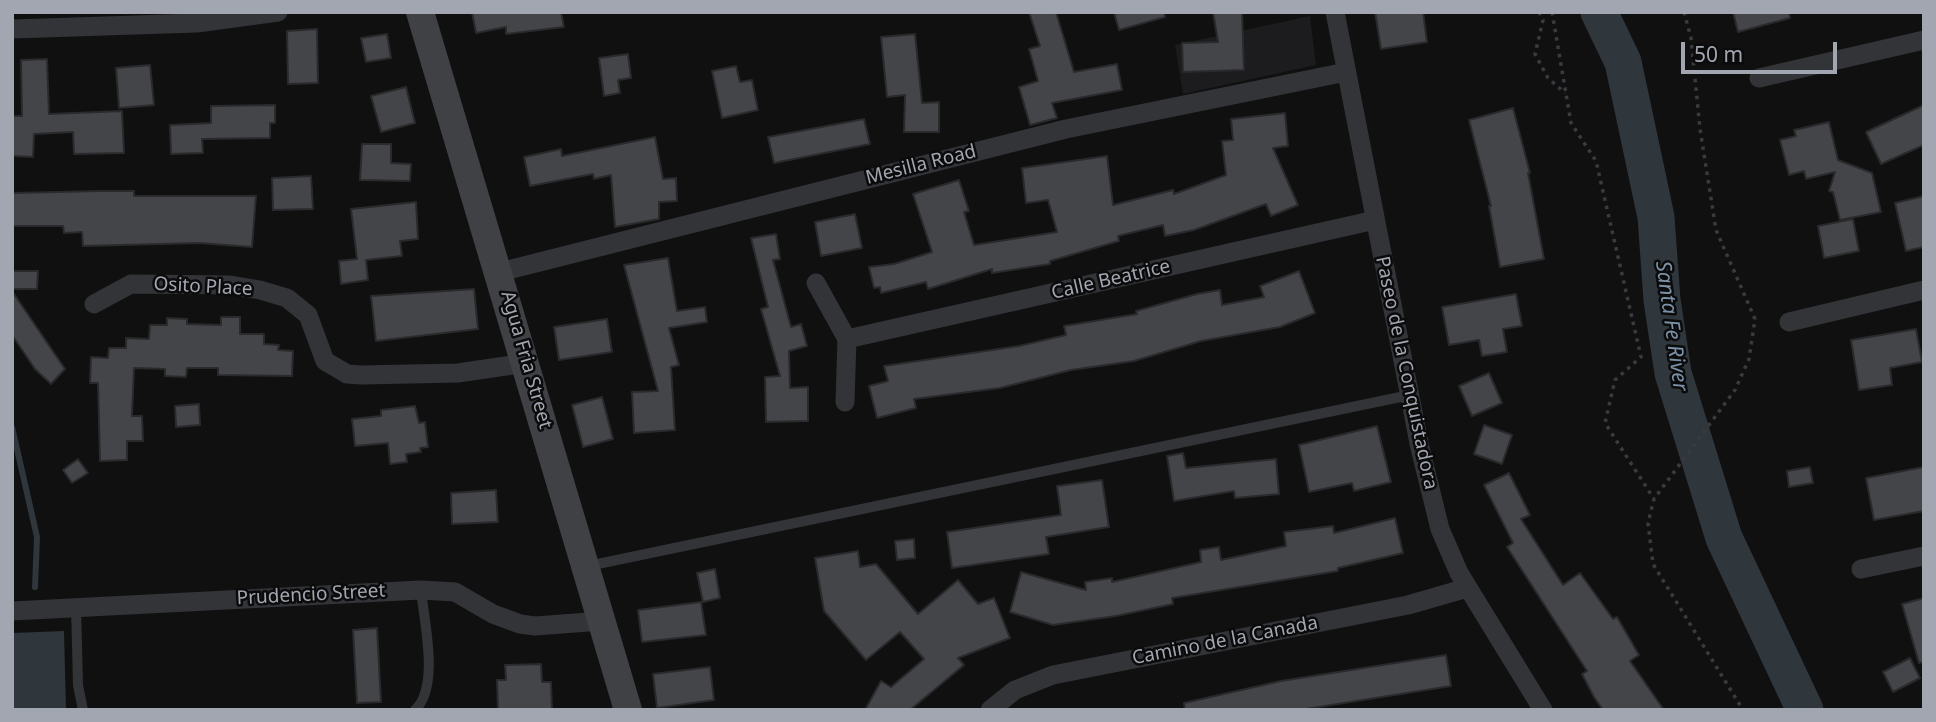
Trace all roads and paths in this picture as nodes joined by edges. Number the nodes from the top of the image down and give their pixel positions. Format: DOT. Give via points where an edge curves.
graph roads {
  1 [pos="278,12"];
  2 [pos="420,12"];
  3 [pos="1335,12"];
  4 [pos="1539,12"];
  5 [pos="1552,12"];
  6 [pos="1684,12"];
  7 [pos="12,29"];
  8 [pos="1924,40"];
  9 [pos="1346,72"];
  10 [pos="1759,78"];
  11 [pos="1566,94"];
  12 [pos="1375,220"];
  13 [pos="500,272"];
  14 [pos="817,283"];
  15 [pos="1924,290"];
  16 [pos="93,304"];
  17 [pos="1789,322"];
  18 [pos="847,338"];
  19 [pos="526,363"];
  20 [pos="1410,395"];
  21 [pos="845,402"];
  22 [pos="1654,499"];
  23 [pos="1924,556"];
  24 [pos="587,566"];
  25 [pos="1861,569"];
  26 [pos="1467,588"];
  27 [pos="421,590"];
  28 [pos="76,607"];
  29 [pos="12,611"];
  30 [pos="602,621"];
  31 [pos="83,710"];
  32 [pos="415,710"];
  33 [pos="628,710"];
  34 [pos="990,710"];
  35 [pos="1543,710"];
  36 [pos="1743,710"];
  1 -- 7 [label="street" via="197,23"];
  2 -- 13 [label="street, Agua Fria Street"];
  3 -- 9 [label="street, Paseo de la Conquistadora"];
  4 -- 11 [label="path" via="1543,20 1535,54 1548,78"];
  5 -- 11 [label="path"];
  6 -- 22 [label="path" via="1716,230 1755,319 1749,359 1735,390"];
  8 -- 10 [label="street"];
  9 -- 12 [label="street, Paseo de la Conquistadora"];
  9 -- 13 [label="street, Mesilla Road" via="1066,129"];
  11 -- 22 [label="path" via="1572,123 1596,161 1641,357 1615,380 1605,423"];
  12 -- 18 [label="street, Calle Beatrice"];
  12 -- 20 [label="street, Paseo de la Conquistadora"];
  13 -- 19 [label="street, Agua Fria Street"];
  14 -- 18 [label="street"];
  15 -- 17 [label="street"];
  16 -- 19 [label="street, Osito Place" via="131,284 230,285 260,290 298,305 314,327 325,361 347,374 458,373"];
  18 -- 21 [label="street"];
  19 -- 24 [label="street, Agua Fria Street"];
  20 -- 24 [label="lane"];
  20 -- 26 [label="street, Paseo de la Conquistadora" via="1440,529"];
  22 -- 36 [label="path" via="1648,523 1653,564"];
  23 -- 25 [label="street"];
  24 -- 30 [label="street, Agua Fria Street"];
  26 -- 34 [label="street, Camino de la Canada" via="1408,605 1053,676 1015,690"];
  26 -- 35 [label="street, Paseo de la Conquistadora"];
  27 -- 28 [label="street, Prudencio Street"];
  27 -- 30 [label="street, Prudencio Street" via="455,592 520,624"];
  27 -- 32 [label="lane" via="429,682 422,704"];
  28 -- 29 [label="street, Prudencio Street"];
  28 -- 31 [label="lane"];
  30 -- 33 [label="street, Agua Fria Street"];
}
